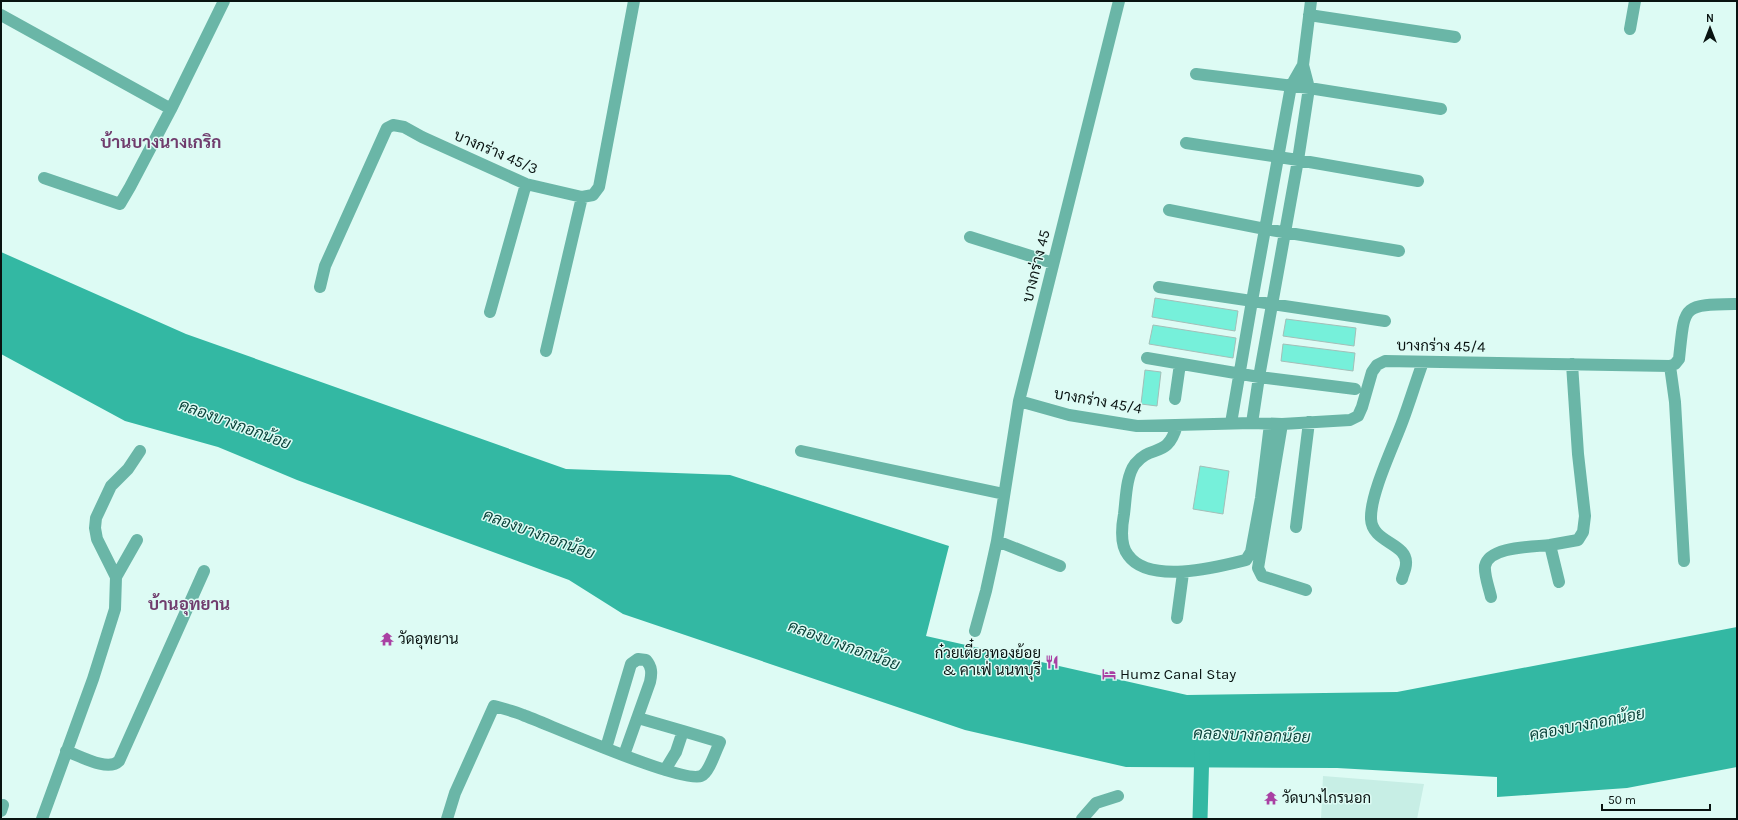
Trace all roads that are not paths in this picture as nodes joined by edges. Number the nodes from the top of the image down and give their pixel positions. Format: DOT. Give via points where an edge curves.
graph roads {
  1 [pos="224,1"];
  2 [pos="634,1"];
  3 [pos="1119,1"];
  4 [pos="1311,1"];
  5 [pos="1635,1"];
  6 [pos="1,15"];
  7 [pos="1309,15"];
  8 [pos="1630,30"];
  9 [pos="1454,37"];
  10 [pos="1303,65"];
  11 [pos="1196,74"];
  12 [pos="1291,86"];
  13 [pos="1309,88"];
  14 [pos="171,108"];
  15 [pos="1442,109"];
  16 [pos="1186,143"];
  17 [pos="1279,157"];
  18 [pos="1298,160"];
  19 [pos="44,178"];
  20 [pos="1418,181"];
  21 [pos="526,184"];
  22 [pos="582,197"];
  23 [pos="1169,210"];
  24 [pos="1265,229"];
  25 [pos="1286,232"];
  26 [pos="970,237"];
  27 [pos="1399,251"];
  28 [pos="1053,264"];
  29 [pos="320,287"];
  30 [pos="1159,287"];
  31 [pos="1252,301"];
  32 [pos="1272,304"];
  33 [pos="1737,304"];
  34 [pos="490,312"];
  35 [pos="1385,321"];
  36 [pos="546,351"];
  37 [pos="1147,358"];
  38 [pos="1423,362"];
  39 [pos="1180,364"];
  40 [pos="1572,364"];
  41 [pos="1670,366"];
  42 [pos="1240,374"];
  43 [pos="1259,377"];
  44 [pos="1355,389"];
  45 [pos="1175,399"];
  46 [pos="1019,402"];
  47 [pos="1309,422"];
  48 [pos="1231,423"];
  49 [pos="1252,423"];
  50 [pos="1276,424"];
  51 [pos="1177,425"];
  52 [pos="140,451"];
  53 [pos="801,451"];
  54 [pos="1004,494"];
  55 [pos="1296,527"];
  56 [pos="137,540"];
  57 [pos="997,541"];
  58 [pos="1550,545"];
  59 [pos="1684,561"];
  60 [pos="1060,566"];
  61 [pos="204,571"];
  62 [pos="1183,573"];
  63 [pos="116,577"];
  64 [pos="1402,579"];
  65 [pos="1559,582"];
  66 [pos="1306,590"];
  67 [pos="1491,597"];
  68 [pos="1177,618"];
  69 [pos="975,631"];
  70 [pos="638,718"];
  71 [pos="683,731"];
  72 [pos="606,748"];
  73 [pos="66,752"];
  74 [pos="624,755"];
  75 [pos="665,770"];
  76 [pos="1118,796"];
  77 [pos="42,819"];
  78 [pos="447,819"];
  79 [pos="1082,819"];
  1 -- 14 [label="street"];
  2 -- 22 [label="street" via="599,187 593,195"];
  3 -- 28 [label="street, บางกร่าง 45"];
  4 -- 7 [label="street"];
  5 -- 8 [label="street"];
  6 -- 14 [label="street"];
  7 -- 9 [label="street"];
  7 -- 10 [label="street"];
  10 -- 12 [label="street"];
  10 -- 13 [label="street"];
  11 -- 12 [label="street"];
  12 -- 13 [label="street"];
  12 -- 17 [label="street"];
  13 -- 15 [label="street"];
  13 -- 18 [label="street"];
  14 -- 19 [label="street" via="120,204"];
  16 -- 17 [label="street"];
  17 -- 18 [label="street"];
  17 -- 24 [label="street"];
  18 -- 20 [label="street"];
  18 -- 25 [label="street"];
  21 -- 22 [label="street, บางกร่าง 45/3"];
  21 -- 29 [label="street, บางกร่าง 45/3" via="404,127 387,128 325,266"];
  21 -- 34 [label="street"];
  22 -- 36 [label="street"];
  23 -- 24 [label="street"];
  24 -- 25 [label="street"];
  24 -- 31 [label="street"];
  25 -- 27 [label="street"];
  25 -- 32 [label="street"];
  26 -- 28 [label="street"];
  28 -- 46 [label="street, บางกร่าง 45"];
  30 -- 31 [label="street"];
  31 -- 32 [label="street"];
  31 -- 42 [label="street"];
  32 -- 35 [label="street"];
  32 -- 43 [label="street"];
  33 -- 41 [label="street" via="1704,304 1687,312 1683,320 1679,359"];
  37 -- 39 [label="street"];
  38 -- 40 [label="street, บางกร่าง 45/4"];
  38 -- 47 [label="street, บางกร่าง 45/4" via="1386,361 1377,365 1372,372 1358,416 1350,420"];
  38 -- 64 [label="street" via="1380,481 1371,518 1372,528 1405,556 1406,564"];
  39 -- 42 [label="street"];
  39 -- 45 [label="street"];
  40 -- 41 [label="street, บางกร่าง 45/4"];
  40 -- 58 [label="street" via="1585,516 1583,532 1578,540"];
  41 -- 59 [label="street" via="1675,402"];
  42 -- 43 [label="street"];
  42 -- 48 [label="street"];
  43 -- 44 [label="street"];
  43 -- 49 [label="street"];
  46 -- 51 [label="street, บางกร่าง 45/4" via="1112,423 1137,426"];
  46 -- 54 [label="street, บางกร่าง 45"];
  47 -- 50 [label="street, บางกร่าง 45/4"];
  47 -- 55 [label="street"];
  48 -- 49 [label="street, บางกร่าง 45/4"];
  48 -- 51 [label="street, บางกร่าง 45/4"];
  49 -- 50 [label="street, บางกร่าง 45/4"];
  50 -- 62 [label="street" via="1251,552 1246,560"];
  50 -- 66 [label="street" via="1258,568 1262,576"];
  51 -- 62 [label="street" via="1170,444 1145,455 1130,473 1123,536 1127,555 1139,564 1157,570"];
  52 -- 63 [label="street" via="128,469 111,486 96,518 97,539"];
  53 -- 54 [label="street"];
  54 -- 57 [label="street, บางกร่าง 45"];
  56 -- 63 [label="street"];
  57 -- 60 [label="street"];
  57 -- 69 [label="street, บางกร่าง 45"];
  58 -- 65 [label="street"];
  58 -- 67 [label="street" via="1495,552 1488,558 1485,567"];
  61 -- 73 [label="street" via="119,761 105,765"];
  62 -- 68 [label="street"];
  63 -- 73 [label="street" via="115,609"];
  70 -- 71 [label="street"];
  70 -- 72 [label="street" via="652,672 646,660 638,659 632,664"];
  70 -- 74 [label="street"];
  71 -- 75 [label="street" via="676,752"];
  71 -- 75 [label="street" via="720,742 708,771 696,778"];
  72 -- 74 [label="street"];
  72 -- 78 [label="street" via="524,715 494,706 455,793"];
  73 -- 77 [label="street"];
  74 -- 75 [label="street"];
  76 -- 79 [label="street" via="1096,803"];
}
